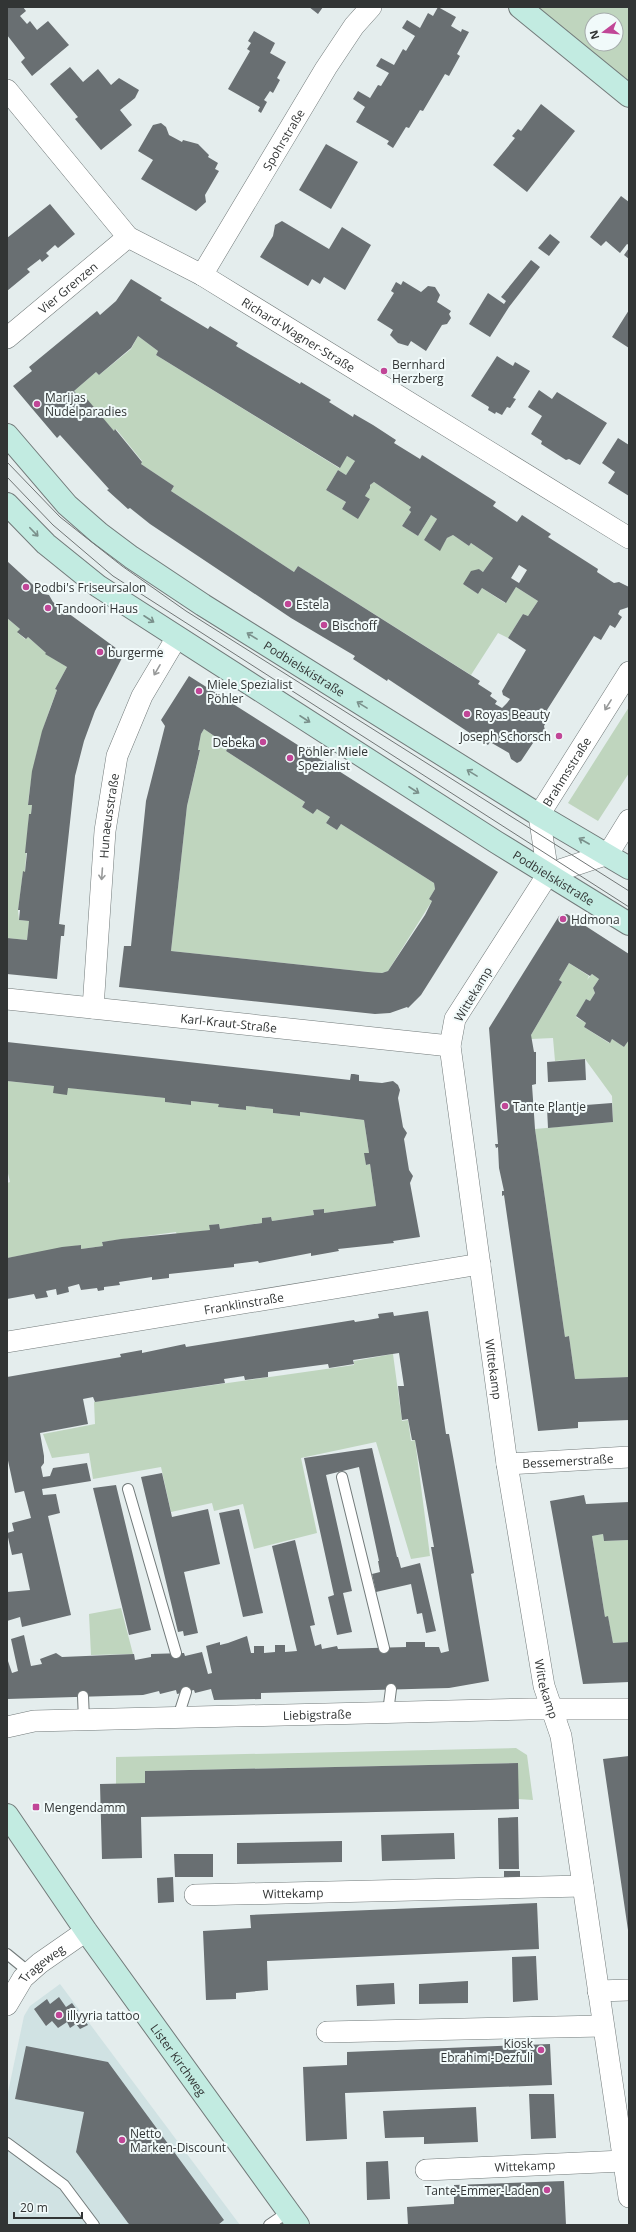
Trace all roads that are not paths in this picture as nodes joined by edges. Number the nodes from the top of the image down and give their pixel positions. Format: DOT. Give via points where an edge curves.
graph roads {
  1 [pos="371,7"];
  2 [pos="520,7"];
  3 [pos="7,90"];
  4 [pos="629,96"];
  5 [pos="128,237"];
  6 [pos="202,275"];
  7 [pos="7,338"];
  8 [pos="7,435"];
  9 [pos="7,504"];
  10 [pos="629,538"];
  11 [pos="177,637"];
  12 [pos="629,672"];
  13 [pos="539,815"];
  14 [pos="629,820"];
  15 [pos="608,854"];
  16 [pos="629,868"];
  17 [pos="548,874"];
  18 [pos="629,924"];
  19 [pos="7,1000"];
  20 [pos="92,1008"];
  21 [pos="450,1046"];
  22 [pos="480,1264"];
  23 [pos="7,1342"];
  24 [pos="629,1457"];
  25 [pos="507,1464"];
  26 [pos="342,1478"];
  27 [pos="128,1489"];
  28 [pos="384,1648"];
  29 [pos="176,1653"];
  30 [pos="391,1689"];
  31 [pos="186,1692"];
  32 [pos="83,1696"];
  33 [pos="629,1709"];
  34 [pos="552,1710"];
  35 [pos="388,1712"];
  36 [pos="178,1718"];
  37 [pos="84,1720"];
  38 [pos="7,1727"];
  39 [pos="7,1815"];
  40 [pos="583,1886"];
  41 [pos="195,1895"];
  42 [pos="86,1931"];
  43 [pos="7,1954"];
  44 [pos="29,1972"];
  45 [pos="629,1990"];
  46 [pos="598,1991"];
  47 [pos="7,2005"];
  48 [pos="603,2026"];
  49 [pos="327,2032"];
  50 [pos="7,2143"];
  51 [pos="623,2161"];
  52 [pos="426,2170"];
  53 [pos="629,2197"];
  54 [pos="293,2218"];
  55 [pos="94,2225"];
  56 [pos="269,2225"];
  1 -- 6 [label="street, Spohrstraße" via="354,26 326,68"];
  2 -- 4 [label="main road"];
  3 -- 5 [label="street, Richard-Wagner-Straße"];
  5 -- 6 [label="street, Richard-Wagner-Straße"];
  5 -- 7 [label="street, Vier Grenzen"];
  6 -- 10 [label="street, Richard-Wagner-Straße"];
  13 -- 8 [label="main road, Podbielskistraße, one-way" via="202,605 131,557 67,505"];
  9 -- 11 [label="main road, Podbielskistraße, one-way" via="46,544 98,586"];
  11 -- 17 [label="main road, Podbielskistraße, one-way"];
  11 -- 20 [label="street, Hunaeusstraße, one-way" via="142,696 117,756 105,832"];
  12 -- 13 [label="street, Brahmsstraße, one-way"];
  15 -- 13 [label="main road, Podbielskistraße, one-way"];
  13 -- 17 [label="street, Brahmsstraße"];
  14 -- 15 [label="street"];
  15 -- 16 [label="main road, Podbielskistraße"];
  15 -- 17 [label="street"];
  17 -- 18 [label="main road, Podbielskistraße"];
  17 -- 21 [label="street, Wittekamp" via="455,1019"];
  19 -- 20 [label="street, Karl-Kraut-Straße"];
  20 -- 21 [label="street, Karl-Kraut-Straße"];
  21 -- 22 [label="street, Wittekamp"];
  22 -- 23 [label="street, Franklinstraße"];
  22 -- 25 [label="street, Wittekamp"];
  24 -- 25 [label="street, Bessemerstraße"];
  25 -- 34 [label="street, Wittekamp" via="544,1686"];
  26 -- 28 [label="lane"];
  27 -- 29 [label="lane"];
  30 -- 35 [label="lane"];
  31 -- 36 [label="lane"];
  32 -- 37 [label="lane"];
  33 -- 34 [label="street, Liebigstraße"];
  34 -- 35 [label="street, Liebigstraße"];
  34 -- 40 [label="street, Wittekamp" via="561,1736"];
  35 -- 36 [label="street, Liebigstraße"];
  36 -- 37 [label="street, Liebigstraße"];
  37 -- 38 [label="street, Liebigstraße" via="34,1721"];
  39 -- 42 [label="main road, Lister Kirchweg"];
  40 -- 41 [label="street, Wittekamp"];
  40 -- 46 [label="street, Wittekamp"];
  42 -- 44 [label="street, Trageweg"];
  42 -- 54 [label="main road, Lister Kirchweg"];
  43 -- 44 [label="lane"];
  44 -- 47 [label="street, Trageweg"];
  45 -- 46 [label="street"];
  46 -- 48 [label="street, Wittekamp"];
  48 -- 49 [label="street"];
  48 -- 51 [label="street, Wittekamp"];
  50 -- 55 [label="lane" via="64,2185"];
  51 -- 52 [label="street, Wittekamp"];
  51 -- 53 [label="street, Wittekamp"];
  54 -- 56 [label="lane"];
}
